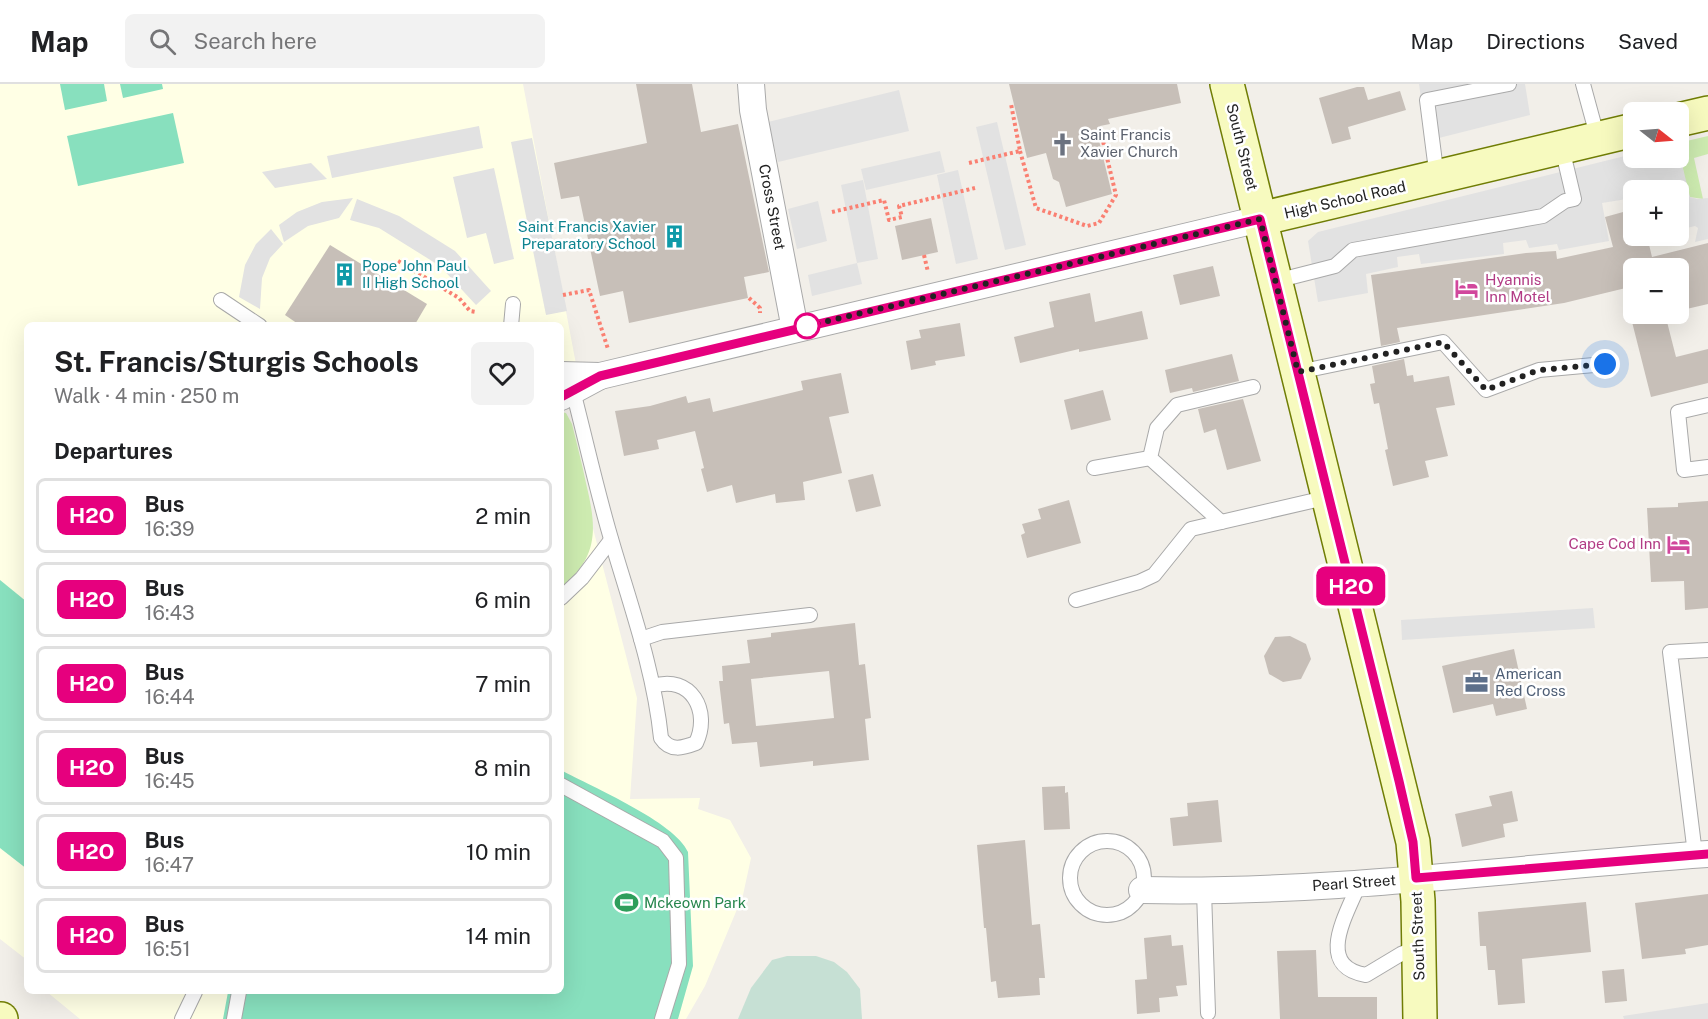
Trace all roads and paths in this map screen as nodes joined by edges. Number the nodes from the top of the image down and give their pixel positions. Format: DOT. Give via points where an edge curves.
graph roads {
  1 [pos="751,84"];
  2 [pos="1227,84"];
  3 [pos="1509,84"];
  4 [pos="1583,84"];
  5 [pos="1011,104"];
  6 [pos="1708,112"];
  7 [pos="1689,117"];
  8 [pos="1623,133"];
  9 [pos="1102,137"];
  10 [pos="1598,139"];
  11 [pos="1562,147"];
  12 [pos="1020,151"];
  13 [pos="969,163"];
  14 [pos="1437,178"];
  15 [pos="975,188"];
  16 [pos="832,212"];
  17 [pos="1260,219"];
  18 [pos="924,255"];
  19 [pos="398,261"];
  20 [pos="930,279"];
  21 [pos="1276,281"];
  22 [pos="563,295"];
  23 [pos="748,298"];
  24 [pos="221,300"];
  25 [pos="513,304"];
  26 [pos="476,312"];
  27 [pos="762,319"];
  28 [pos="254,322"];
  29 [pos="511,322"];
  30 [pos="795,329"];
  31 [pos="1605,364"];
  32 [pos="605,365"];
  33 [pos="1298,372"];
  34 [pos="1253,387"];
  35 [pos="565,388"];
  36 [pos="1708,405"];
  37 [pos="1150,458"];
  38 [pos="1708,467"];
  39 [pos="1094,468"];
  40 [pos="1329,497"];
  41 [pos="1221,522"];
  42 [pos="611,540"];
  43 [pos="564,595"];
  44 [pos="1076,600"];
  45 [pos="810,615"];
  46 [pos="641,639"];
  47 [pos="1708,650"];
  48 [pos="653,686"];
  49 [pos="564,787"];
  50 [pos="1701,854"];
  51 [pos="1416,878"];
  52 [pos="1359,884"];
  53 [pos="1142,890"];
  54 [pos="1204,891"];
  55 [pos="1418,947"];
  56 [pos="194,994"];
  57 [pos="238,994"];
  58 [pos="1208,1013"];
  59 [pos="182,1019"];
  60 [pos="234,1019"];
  61 [pos="662,1019"];
  62 [pos="1420,1019"];
  1 -- 30 [label="street, Cross Street"];
  2 -- 17 [label="main road, South Street"];
  3 -- 14 [label="lane" via="1427,100"];
  4 -- 10 [label="lane"];
  5 -- 12 [label="path"];
  6 -- 7 [label="main road"];
  8 -- 10 [label="main road, High School Road"];
  9 -- 12 [label="path" via="1116,195 1099,223 1087,226 1036,208"];
  10 -- 11 [label="main road, High School Road"];
  11 -- 14 [label="main road, High School Road"];
  11 -- 21 [label="lane" via="1574,199 1543,216 1353,250 1335,266"];
  12 -- 13 [label="path"];
  14 -- 17 [label="main road, High School Road"];
  15 -- 16 [label="path" via="899,206 902,216 889,220 884,200"];
  17 -- 21 [label="main road, South Street"];
  17 -- 30 [label="street, High School Road"];
  18 -- 20 [label="path"];
  19 -- 26 [label="path"];
  21 -- 33 [label="main road, South Street"];
  22 -- 32 [label="path" via="589,290"];
  23 -- 27 [label="path" via="760,308"];
  24 -- 28 [label="lane"];
  25 -- 29 [label="lane"];
  30 -- 32 [label="street, High School Road"];
  31 -- 33 [label="lane" via="1539,370 1486,390 1443,342"];
  32 -- 35 [label="street, High School Road"];
  33 -- 40 [label="main road, South Street"];
  34 -- 37 [label="lane" via="1176,405 1156,428"];
  35 -- 42 [label="lane"];
  36 -- 38 [label="lane" via="1678,412 1684,470"];
  37 -- 39 [label="lane"];
  37 -- 41 [label="lane"];
  40 -- 41 [label="lane"];
  40 -- 51 [label="main road, South Street" via="1413,842"];
  41 -- 44 [label="lane" via="1191,529 1154,575"];
  42 -- 43 [label="lane"];
  42 -- 46 [label="lane"];
  45 -- 46 [label="lane" via="662,632"];
  46 -- 48 [label="lane"];
  47 -- 50 [label="lane" via="1670,652"];
  48 -- 48 [label="lane" via="663,741 681,748 696,743 701,724 692,693 674,683"];
  49 -- 61 [label="lane" via="663,841 676,858 679,964"];
  50 -- 51 [label="street, Pearl Street"];
  51 -- 52 [label="street, Pearl Street"];
  51 -- 55 [label="main road, South Street"];
  52 -- 54 [label="street, Pearl Street"];
  52 -- 55 [label="lane" via="1336,941 1340,961 1353,973 1366,975"];
  53 -- 53 [label="lane" via="1144,878 1137,856 1119,843 1095,843 1077,856 1072,868 1070,881 1080,904 1102,915 1127,910"];
  53 -- 54 [label="street, Pearl Street"];
  54 -- 58 [label="lane"];
  55 -- 62 [label="main road, South Street"];
  56 -- 59 [label="lane"];
  57 -- 60 [label="lane"];
}
